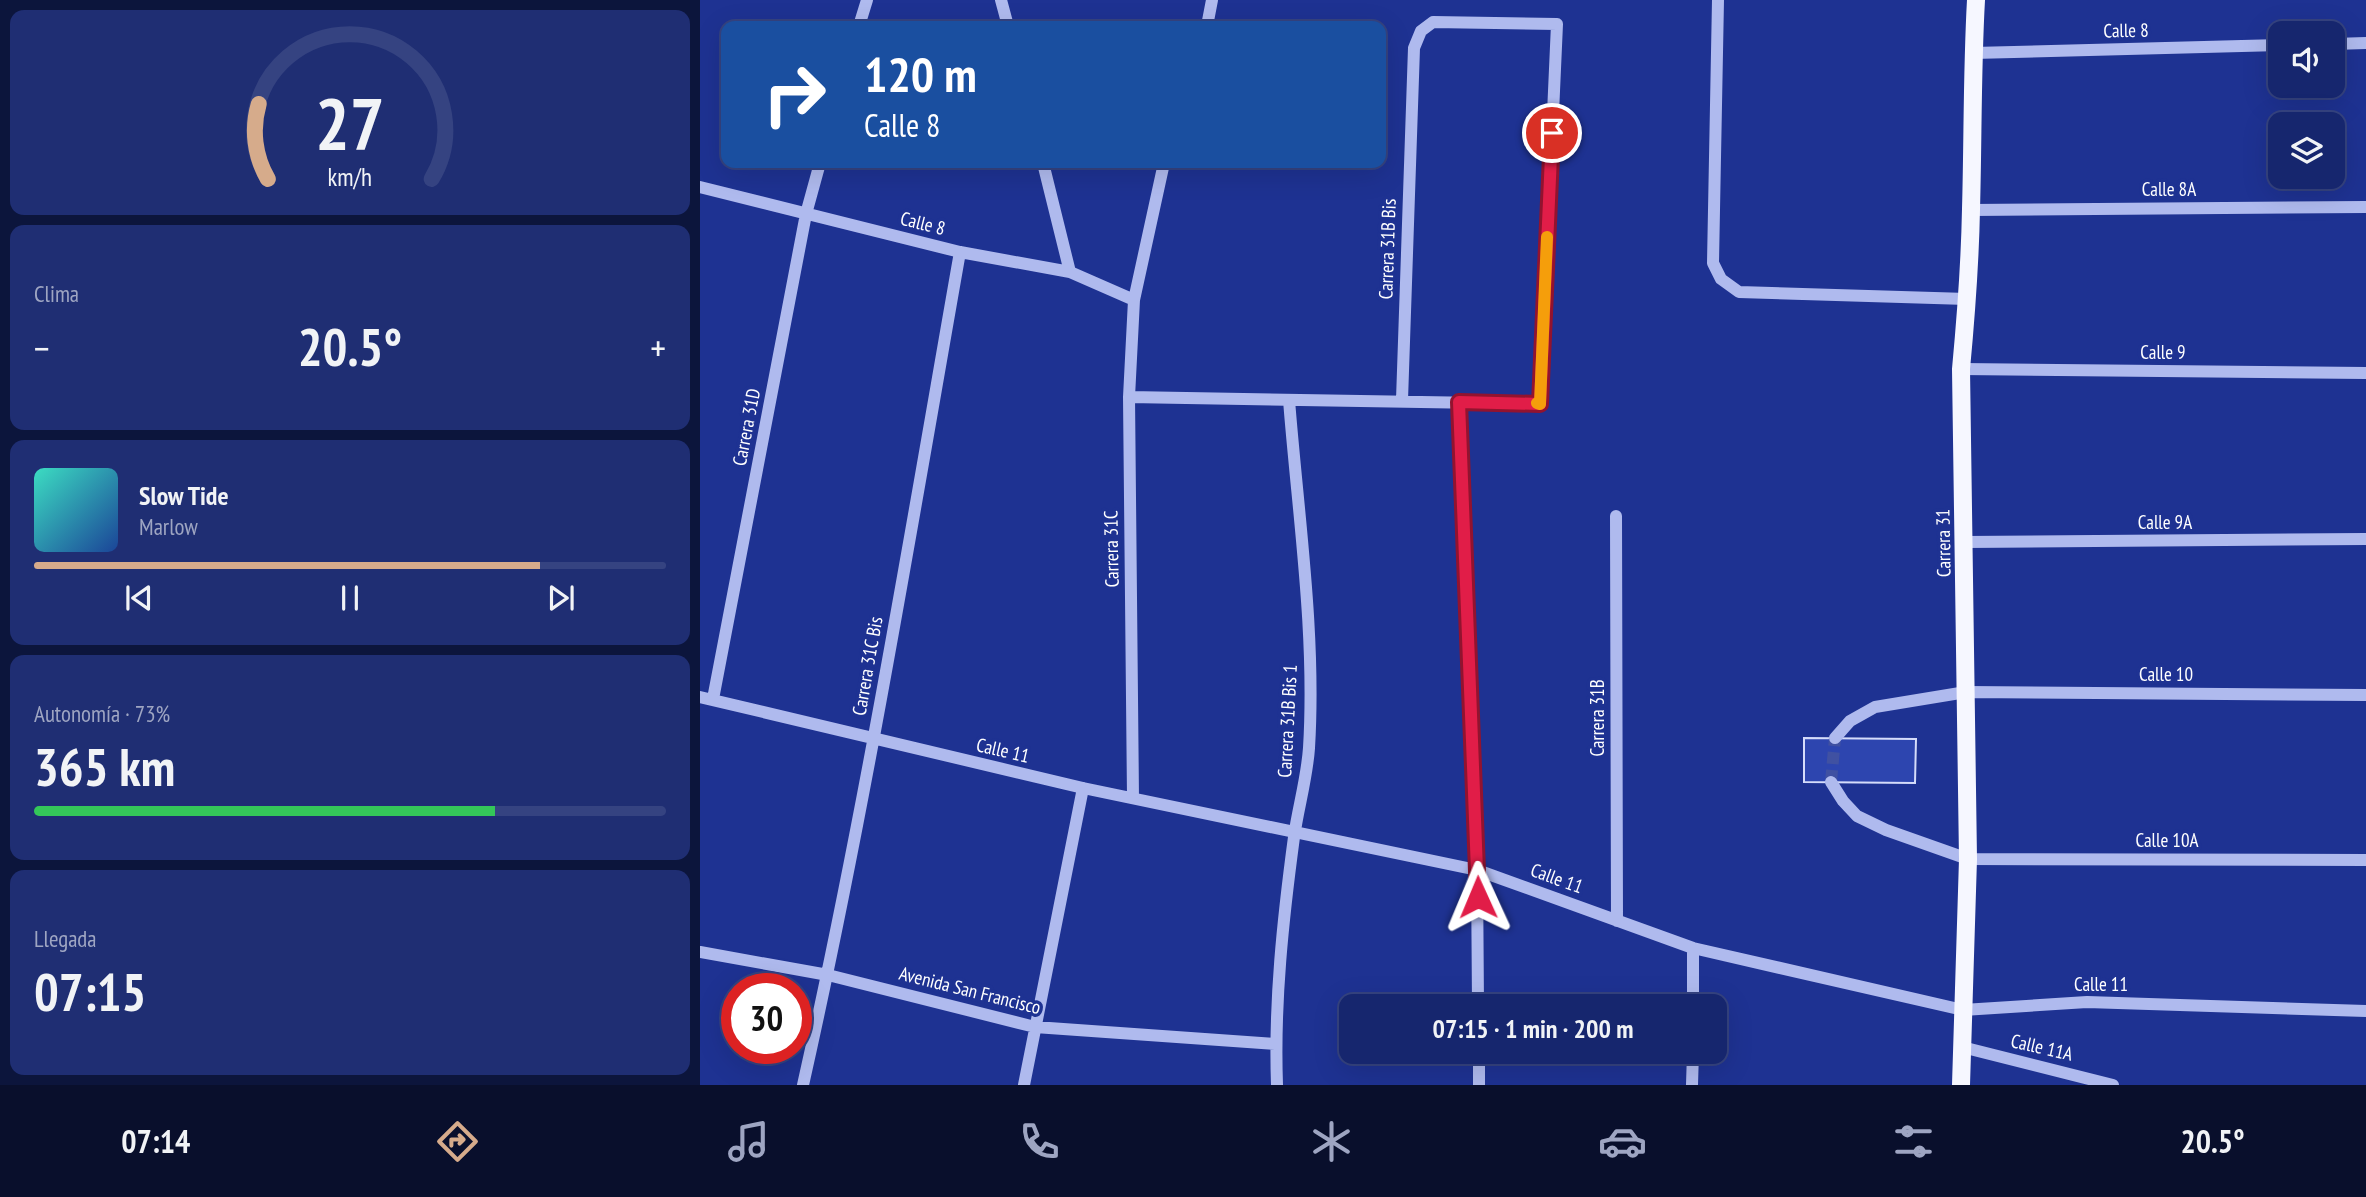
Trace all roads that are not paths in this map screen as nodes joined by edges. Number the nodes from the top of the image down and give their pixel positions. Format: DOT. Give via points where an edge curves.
graph roads {
  1 [pos="867,0"];
  2 [pos="1002,0"];
  3 [pos="1212,0"];
  4 [pos="1718,0"];
  5 [pos="1976,0"];
  6 [pos="861,21"];
  7 [pos="1007,21"];
  8 [pos="1208,21"];
  9 [pos="2366,43"];
  10 [pos="2345,44"];
  11 [pos="2268,45"];
  12 [pos="1973,53"];
  13 [pos="819,168"];
  14 [pos="1043,168"];
  15 [pos="1163,168"];
  16 [pos="700,187"];
  17 [pos="2366,207"];
  18 [pos="1971,210"];
  19 [pos="806,214"];
  20 [pos="960,252"];
  21 [pos="1070,272"];
  22 [pos="1968,299"];
  23 [pos="1134,300"];
  24 [pos="1961,369"];
  25 [pos="2366,373"];
  26 [pos="1129,397"];
  27 [pos="1289,400"];
  28 [pos="1402,400"];
  29 [pos="1459,402"];
  30 [pos="1616,516"];
  31 [pos="2366,539"];
  32 [pos="1965,542"];
  33 [pos="1966,692"];
  34 [pos="2366,695"];
  35 [pos="700,697"];
  36 [pos="713,699"];
  37 [pos="1835,738"];
  38 [pos="874,740"];
  39 [pos="1831,782"];
  40 [pos="1083,788"];
  41 [pos="1133,798"];
  42 [pos="1295,834"];
  43 [pos="1968,859"];
  44 [pos="2366,860"];
  45 [pos="1477,870"];
  46 [pos="1617,920"];
  47 [pos="1693,948"];
  48 [pos="700,952"];
  49 [pos="828,975"];
  50 [pos="1478,994"];
  51 [pos="1693,994"];
  52 [pos="1963,1010"];
  53 [pos="2366,1011"];
  54 [pos="1035,1027"];
  55 [pos="1275,1044"];
  56 [pos="1962,1047"];
  57 [pos="1479,1064"];
  58 [pos="1693,1064"];
  59 [pos="803,1085"];
  60 [pos="1024,1085"];
  61 [pos="1277,1085"];
  62 [pos="1479,1085"];
  63 [pos="1692,1085"];
  64 [pos="1961,1085"];
  65 [pos="2113,1085"];
  1 -- 6 [label="street"];
  2 -- 7 [label="street"];
  3 -- 8 [label="street"];
  4 -- 22 [label="street" via="1713,263 1721,279 1739,292"];
  5 -- 12 [label="main road, Carrera 31"];
  9 -- 10 [label="street"];
  11 -- 12 [label="street, Calle 8"];
  12 -- 18 [label="main road, Carrera 31"];
  13 -- 19 [label="street, Carrera 31D"];
  14 -- 21 [label="street"];
  15 -- 23 [label="street, Carrera 31C"];
  16 -- 19 [label="street, Calle 8"];
  17 -- 18 [label="street, Calle 8A"];
  18 -- 22 [label="main road, Carrera 31"];
  19 -- 20 [label="street, Calle 8"];
  19 -- 36 [label="street, Carrera 31D"];
  20 -- 21 [label="street, Calle 8"];
  20 -- 38 [label="street, Carrera 31C Bis"];
  21 -- 23 [label="street, Calle 8"];
  22 -- 24 [label="main road, Carrera 31"];
  23 -- 26 [label="street, Carrera 31C"];
  24 -- 25 [label="street, Calle 9"];
  24 -- 32 [label="main road, Carrera 31"];
  26 -- 27 [label="street"];
  26 -- 41 [label="street, Carrera 31C"];
  27 -- 28 [label="street"];
  27 -- 42 [label="street, Carrera 31B Bis 1" via="1311,669 1309,751"];
  28 -- 29 [label="street"];
  28 -- 29 [label="street, Carrera 31B Bis" via="1413,48 1421,31 1433,22 1557,24 1540,404"];
  29 -- 45 [label="street"];
  30 -- 46 [label="street, Carrera 31B"];
  31 -- 32 [label="street, Calle 9A"];
  32 -- 33 [label="main road, Carrera 31"];
  33 -- 34 [label="street, Calle 10"];
  33 -- 37 [label="street, Calle 10" via="1875,707 1850,720"];
  33 -- 43 [label="main road, Carrera 31"];
  35 -- 36 [label="street, Calle 11"];
  36 -- 38 [label="street, Calle 11"];
  38 -- 40 [label="street, Calle 11"];
  38 -- 49 [label="street, Carrera 31C Bis"];
  39 -- 43 [label="street, Calle 10A" via="1857,816"];
  40 -- 41 [label="street, Calle 11"];
  40 -- 54 [label="street"];
  41 -- 42 [label="street, Calle 11"];
  42 -- 45 [label="street, Calle 11"];
  42 -- 55 [label="street, Carrera 31B Bis 1" via="1281,944"];
  43 -- 44 [label="street, Calle 10A"];
  43 -- 52 [label="main road, Carrera 31"];
  45 -- 46 [label="street, Calle 11"];
  45 -- 50 [label="street"];
  46 -- 47 [label="street, Calle 11"];
  47 -- 51 [label="street"];
  47 -- 52 [label="street, Calle 11"];
  48 -- 49 [label="street, Avenida San Francisco"];
  49 -- 54 [label="street, Avenida San Francisco"];
  49 -- 59 [label="street, Carrera 31C Bis"];
  52 -- 53 [label="street, Calle 11" via="2087,1002"];
  52 -- 56 [label="main road, Carrera 31"];
  54 -- 55 [label="street, Avenida San Francisco"];
  54 -- 60 [label="street"];
  55 -- 61 [label="street, Carrera 31B Bis 1"];
  56 -- 64 [label="main road, Carrera 31"];
  56 -- 65 [label="street, Calle 11A"];
  57 -- 62 [label="street"];
  58 -- 63 [label="street"];
}
